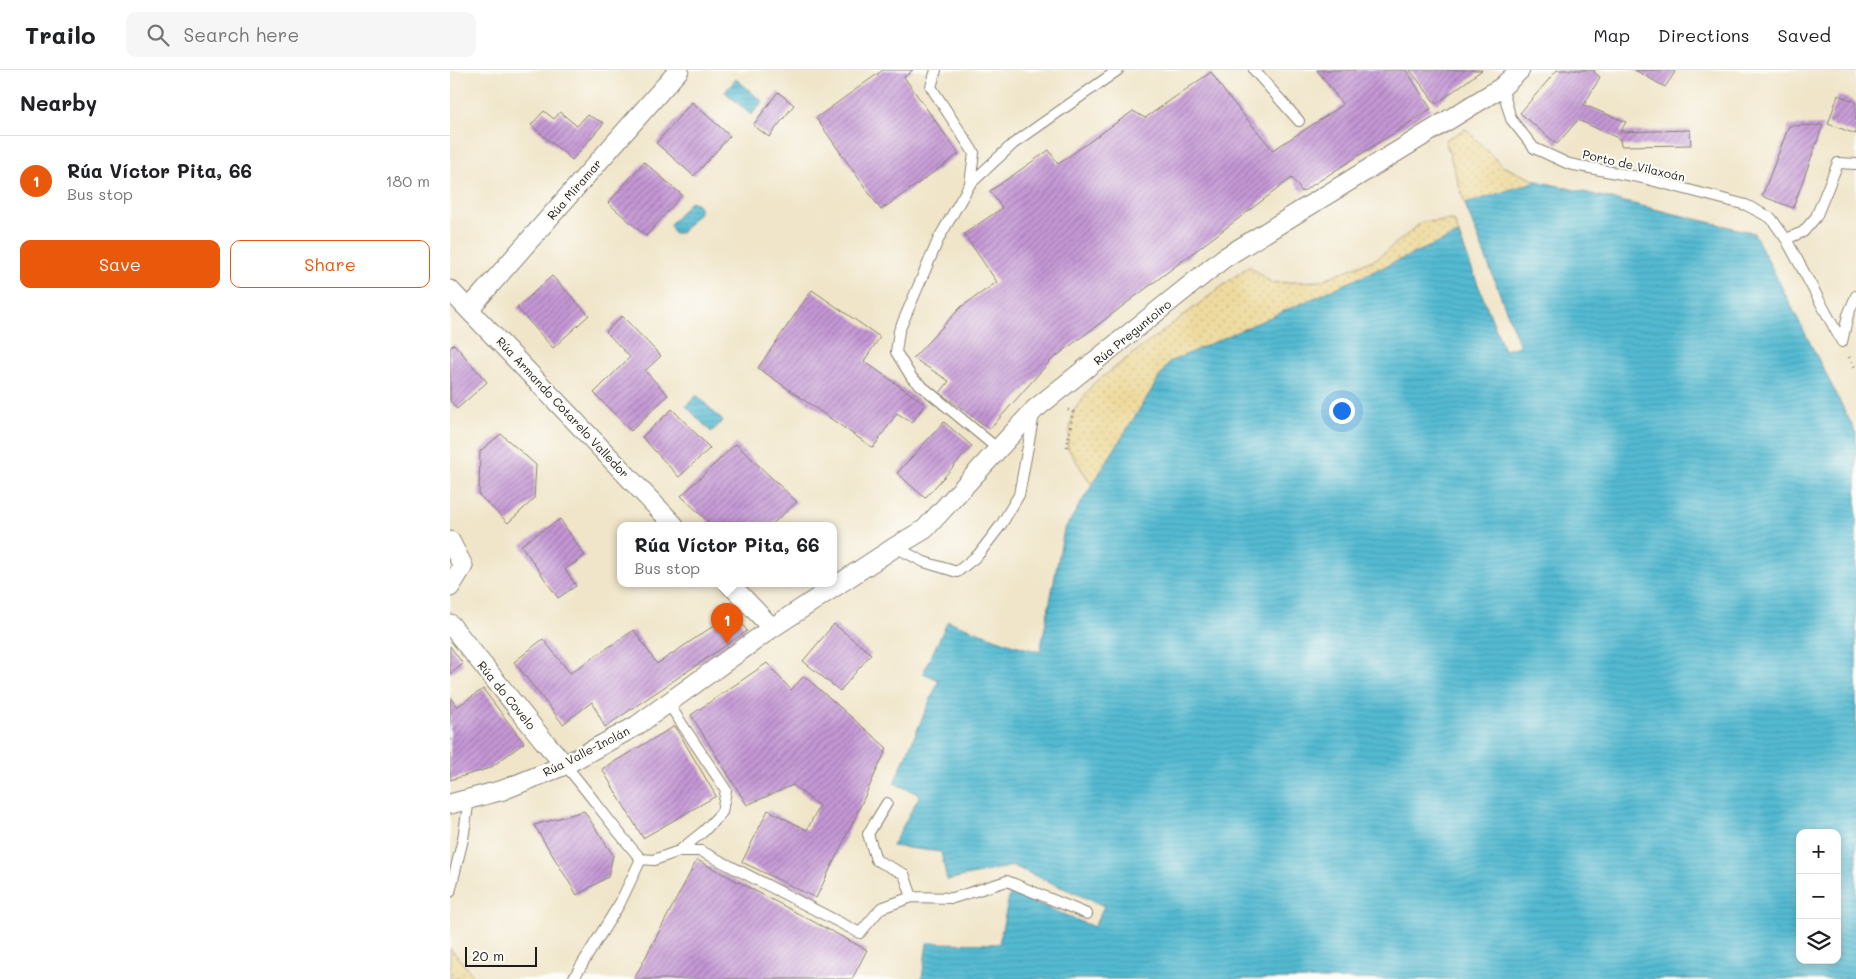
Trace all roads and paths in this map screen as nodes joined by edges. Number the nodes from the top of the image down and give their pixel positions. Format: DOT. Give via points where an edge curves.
graph roads {
  1 [pos="679,70"];
  2 [pos="936,70"];
  3 [pos="1118,70"];
  4 [pos="1254,70"];
  5 [pos="1520,70"];
  6 [pos="1502,87"];
  7 [pos="1299,120"];
  8 [pos="1856,164"];
  9 [pos="970,184"];
  10 [pos="1786,239"];
  11 [pos="450,290"];
  12 [pos="1856,296"];
  13 [pos="469,309"];
  14 [pos="1042,404"];
  15 [pos="1067,448"];
  16 [pos="998,450"];
  17 [pos="671,522"];
  18 [pos="450,541"];
  19 [pos="894,547"];
  20 [pos="837,585"];
  21 [pos="450,587"];
  22 [pos="733,587"];
  23 [pos="834,587"];
  24 [pos="450,624"];
  25 [pos="772,628"];
  26 [pos="668,703"];
  27 [pos="565,765"];
  28 [pos="470,799"];
  29 [pos="887,803"];
  30 [pos="450,804"];
  31 [pos="679,851"];
  32 [pos="641,859"];
  33 [pos="450,892"];
  34 [pos="912,897"];
  35 [pos="1087,914"];
  36 [pos="573,979"];
  1 -- 13 [label="street, Rúa Miramar"];
  2 -- 9 [label="lane" via="931,86 974,153"];
  3 -- 9 [label="lane" via="1013,144"];
  4 -- 7 [label="lane"];
  5 -- 6 [label="street, Rúa Preguntoiro"];
  6 -- 10 [label="lane, Porto de Vilaxoán" via="1512,119 1534,148 1569,164 1643,178 1746,205 1772,218"];
  6 -- 14 [label="street, Rúa Preguntoiro" via="1224,258"];
  8 -- 10 [label="lane" via="1838,163 1816,217 1803,232"];
  9 -- 16 [label="lane" via="939,238 899,331 896,352 912,378"];
  10 -- 12 [label="lane, Porto de Vilaxoán" via="1842,342"];
  11 -- 13 [label="street, Rúa Armando Cotarelo Valledor"];
  13 -- 17 [label="street, Rúa Armando Cotarelo Valledor"];
  14 -- 15 [label="path" via="1073,412"];
  14 -- 16 [label="street, Rúa Preguntoiro"];
  14 -- 19 [label="lane" via="1019,495 1002,525 978,555 957,572 924,562"];
  16 -- 19 [label="street, Rúa Preguntoiro" via="925,529"];
  18 -- 21 [label="street" via="463,566"];
  19 -- 20 [label="street, Rúa Preguntoiro"];
  22 -- 25 [label="street"];
  23 -- 25 [label="street, Rúa Preguntoiro"];
  24 -- 27 [label="street, Rúa do Covelo"];
  25 -- 26 [label="street, Rúa Preguntoiro"];
  26 -- 27 [label="street, Rúa Valle-Inclán" via="636,726"];
  26 -- 31 [label="lane" via="726,790 722,812"];
  27 -- 28 [label="street, Rúa Valle-Inclán" via="503,790"];
  27 -- 32 [label="lane"];
  28 -- 30 [label="street, Rúa Valle-Inclán"];
  28 -- 33 [label="lane"];
  29 -- 34 [label="lane" via="868,834 876,860 904,874"];
  31 -- 32 [label="lane" via="654,860"];
  31 -- 34 [label="lane" via="701,851 860,934 881,908"];
  32 -- 36 [label="lane" via="620,903"];
  34 -- 35 [label="lane" via="953,898 1007,880"];
}
